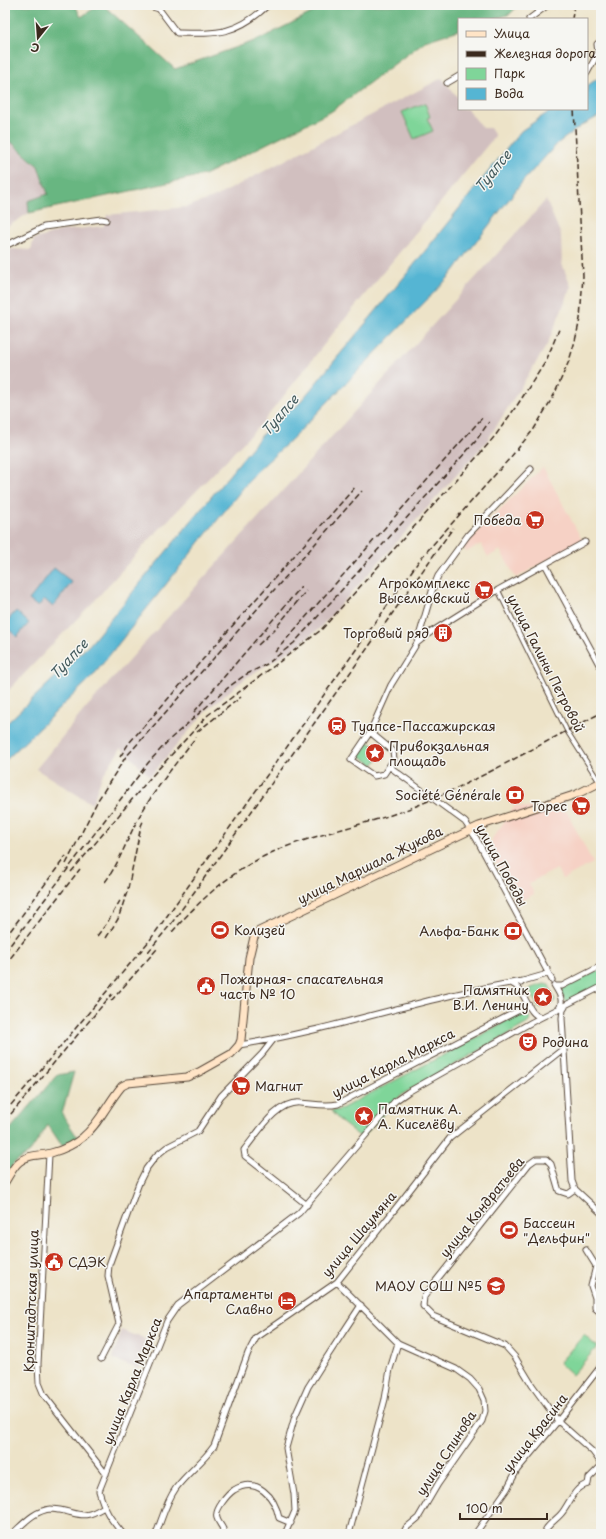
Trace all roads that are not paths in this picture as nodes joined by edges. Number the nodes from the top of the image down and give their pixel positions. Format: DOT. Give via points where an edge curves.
graph roads {
  1 [pos="146,5"];
  2 [pos="268,5"];
  3 [pos="548,5"];
  4 [pos="530,18"];
  5 [pos="601,41"];
  6 [pos="599,55"];
  7 [pos="588,72"];
  8 [pos="458,77"];
  9 [pos="447,83"];
  10 [pos="106,220"];
  11 [pos="5,246"];
  12 [pos="531,469"];
  13 [pos="585,542"];
  14 [pos="545,564"];
  15 [pos="498,590"];
  16 [pos="418,643"];
  17 [pos="601,668"];
  18 [pos="370,732"];
  19 [pos="390,767"];
  20 [pos="601,784"];
  21 [pos="471,830"];
  22 [pos="601,966"];
  23 [pos="547,969"];
  24 [pos="544,975"];
  25 [pos="552,980"];
  26 [pos="523,981"];
  27 [pos="510,983"];
  28 [pos="555,986"];
  29 [pos="601,987"];
  30 [pos="521,991"];
  31 [pos="529,1005"];
  32 [pos="561,1011"];
  33 [pos="534,1015"];
  34 [pos="542,1017"];
  35 [pos="532,1022"];
  36 [pos="273,1040"];
  37 [pos="239,1045"];
  38 [pos="563,1049"];
  39 [pos="49,1154"];
  40 [pos="5,1182"];
  41 [pos="575,1189"];
  42 [pos="307,1205"];
  43 [pos="601,1213"];
  44 [pos="586,1250"];
  45 [pos="337,1282"];
  46 [pos="361,1305"];
  47 [pos="601,1313"];
  48 [pos="398,1343"];
  49 [pos="101,1359"];
  50 [pos="601,1366"];
  51 [pos="558,1421"];
  52 [pos="601,1465"];
  53 [pos="106,1474"];
  54 [pos="104,1507"];
  55 [pos="291,1523"];
  56 [pos="546,1529"];
  57 [pos="12,1534"];
  58 [pos="123,1534"];
  59 [pos="156,1534"];
  60 [pos="221,1534"];
  61 [pos="285,1534"];
  62 [pos="349,1534"];
  63 [pos="403,1534"];
  64 [pos="475,1534"];
  1 -- 2 [label="street" via="159,9 176,34 211,34 238,27 256,17"];
  3 -- 4 [label="street"];
  5 -- 6 [label="street" via="597,44"];
  6 -- 7 [label="street"];
  8 -- 9 [label="street"];
  10 -- 11 [label="street" via="44,228"];
  12 -- 16 [label="street" via="468,535 438,576"];
  13 -- 14 [label="street"];
  14 -- 15 [label="street"];
  14 -- 17 [label="street"];
  15 -- 16 [label="street"];
  15 -- 20 [label="street, улица Галины Петровой" via="567,731"];
  16 -- 18 [label="street" via="391,685"];
  18 -- 19 [label="street" via="393,751 394,759"];
  18 -- 19 [label="street" via="351,760 374,776 384,774"];
  19 -- 21 [label="street, улица Победы" via="454,813"];
  20 -- 21 [label="main road, улица Маршала Жукова"];
  21 -- 23 [label="street, улица Победы"];
  21 -- 37 [label="main road, улица Маршала Жукова" via="259,931 254,937 249,958"];
  22 -- 28 [label="street" via="562,986"];
  23 -- 24 [label="street"];
  23 -- 25 [label="street, улица Победы"];
  24 -- 25 [label="street"];
  24 -- 26 [label="street"];
  25 -- 28 [label="street"];
  26 -- 27 [label="street"];
  26 -- 30 [label="street" via="520,985"];
  27 -- 30 [label="street"];
  27 -- 36 [label="street"];
  28 -- 32 [label="street" via="562,1000"];
  29 -- 32 [label="street, улица Карла Маркса"];
  30 -- 31 [label="street"];
  31 -- 33 [label="street"];
  31 -- 42 [label="street, улица Карла Маркса" via="338,1104 324,1106 295,1103 275,1112 244,1150 245,1156"];
  32 -- 34 [label="street, улица Карла Маркса"];
  32 -- 38 [label="street"];
  33 -- 34 [label="street"];
  33 -- 35 [label="street"];
  34 -- 35 [label="street, улица Карла Маркса"];
  35 -- 42 [label="street, улица Карла Маркса" via="395,1101"];
  36 -- 37 [label="street"];
  36 -- 49 [label="street" via="221,1096 198,1131 167,1147 146,1169 109,1265 108,1276 119,1324"];
  37 -- 39 [label="main road" via="231,1054 187,1077 128,1083 122,1086 93,1128 71,1146"];
  38 -- 41 [label="street" via="572,1181"];
  38 -- 45 [label="street, улица Шаумяна" via="450,1138"];
  39 -- 40 [label="main road" via="31,1155 19,1162"];
  39 -- 53 [label="street, Кронштадтская улица" via="39,1383 44,1395"];
  41 -- 43 [label="street"];
  41 -- 51 [label="street, улица Кондратьева" via="568,1194 559,1191 551,1164 546,1159 536,1159 529,1164 424,1297 424,1306 433,1316 505,1346"];
  42 -- 53 [label="street, улица Карла Маркса" via="178,1305 167,1321"];
  44 -- 47 [label="street" via="596,1266 591,1286 595,1308"];
  45 -- 46 [label="street, улица Спинова"];
  45 -- 59 [label="street, улица Шаумяна" via="256,1338 248,1353 214,1446 176,1488"];
  46 -- 48 [label="street, улица Спинова"];
  46 -- 55 [label="street" via="308,1387 295,1416 286,1448 294,1494 295,1511"];
  48 -- 62 [label="street"];
  48 -- 63 [label="street, улица Спинова" via="456,1368 479,1389 485,1411 482,1421 438,1484 418,1518"];
  50 -- 51 [label="street, улица Красина"];
  51 -- 52 [label="street" via="593,1452"];
  51 -- 64 [label="street, улица Красина" via="517,1470 507,1489"];
  52 -- 56 [label="street" via="588,1484 571,1497 564,1512"];
  53 -- 54 [label="street, улица Карла Маркса" via="99,1491"];
  54 -- 57 [label="street" via="88,1516 51,1509 39,1512"];
  54 -- 58 [label="street" via="107,1515"];
  55 -- 60 [label="street" via="278,1518 273,1501 266,1492 246,1486 234,1490 218,1509 216,1517 223,1529"];
  55 -- 61 [label="street"];
}
